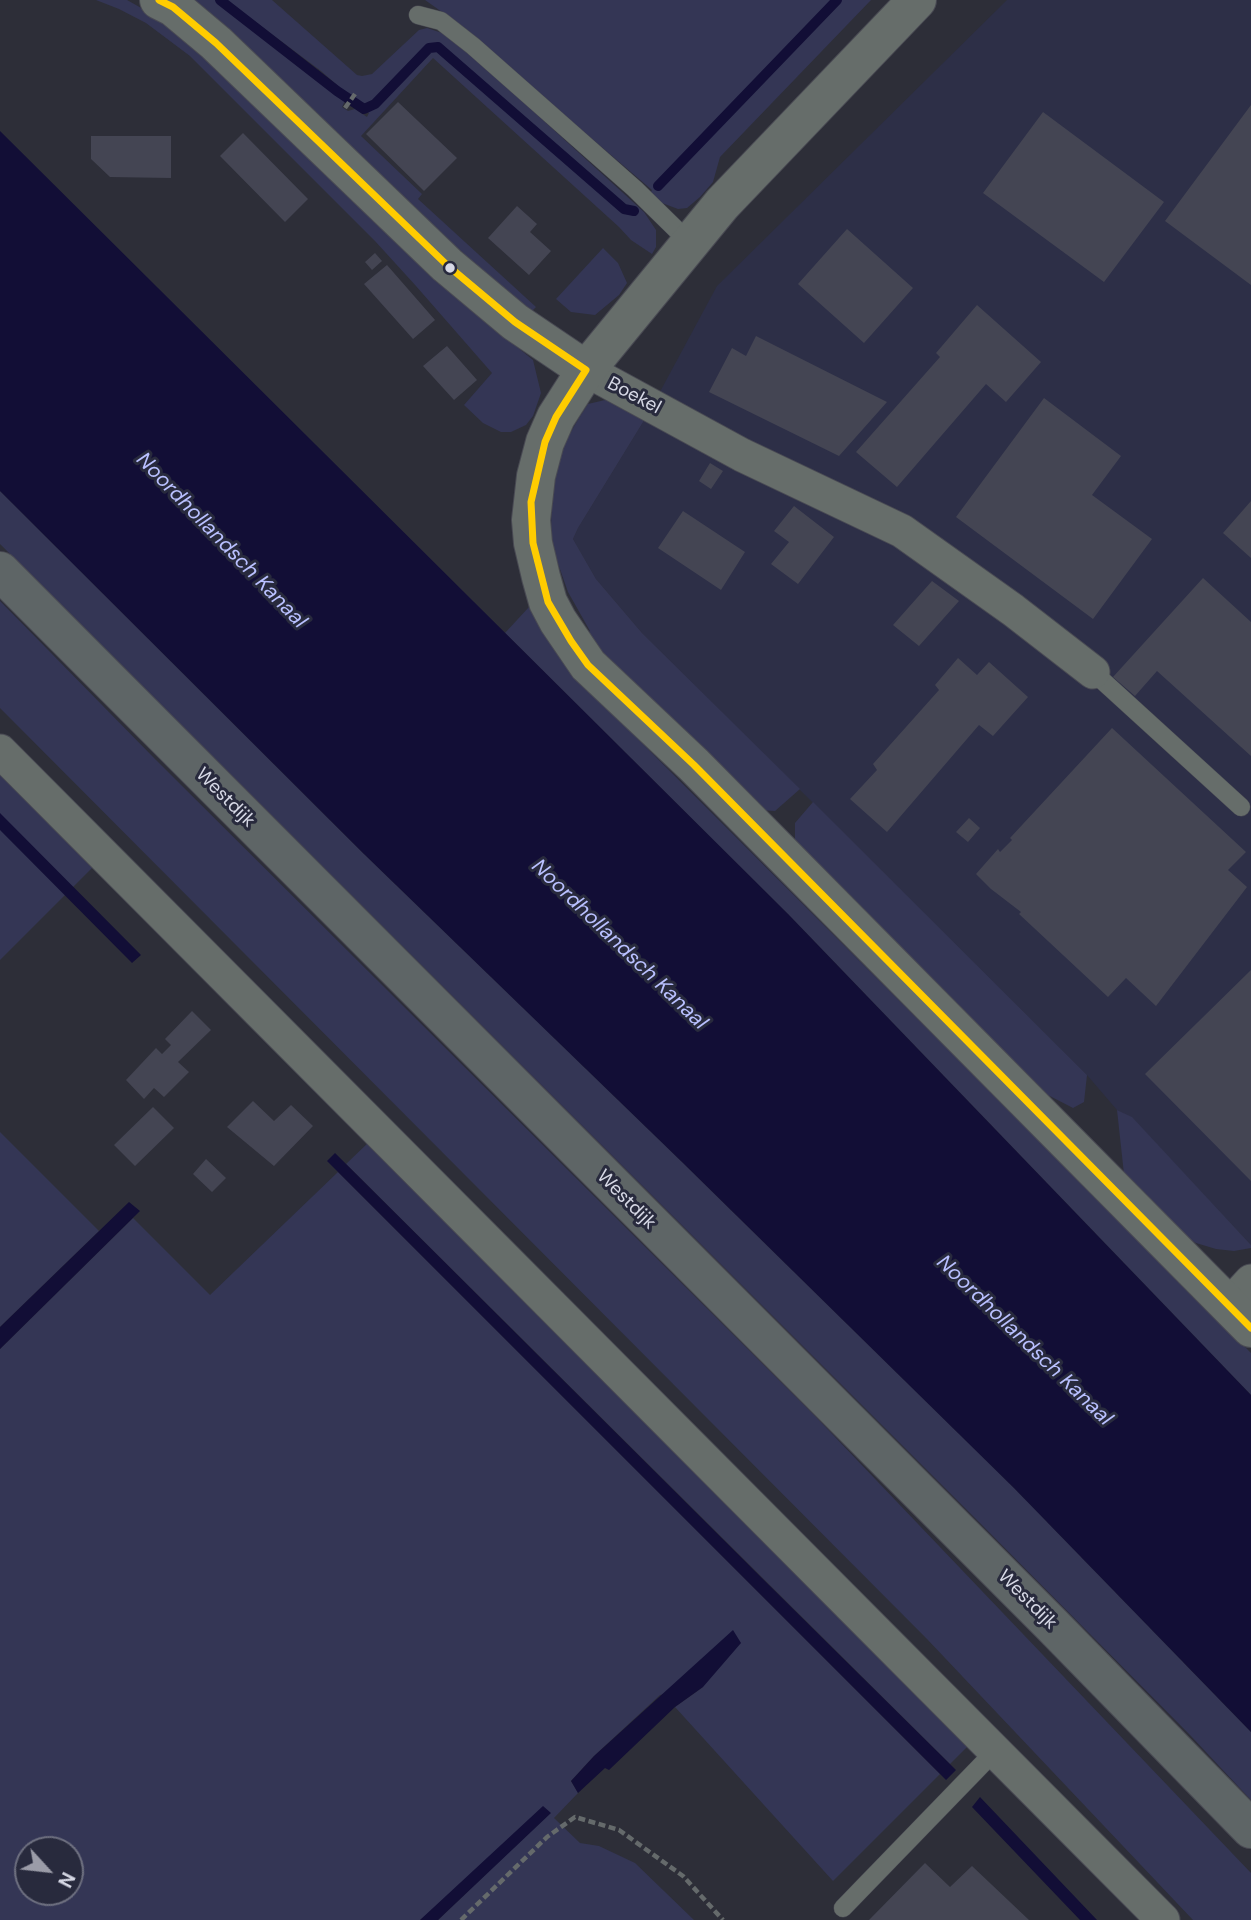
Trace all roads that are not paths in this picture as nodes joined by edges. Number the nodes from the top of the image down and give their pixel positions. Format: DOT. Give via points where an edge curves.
graph roads {
  1 [pos="159,0"];
  2 [pos="916,0"];
  3 [pos="418,15"];
  4 [pos="689,242"];
  5 [pos="586,370"];
  6 [pos="0,571"];
  7 [pos="1093,672"];
  8 [pos="0,751"];
  9 [pos="1241,807"];
  10 [pos="1244,1304"];
  11 [pos="995,1751"];
  12 [pos="1251,1829"];
  13 [pos="843,1908"];
  14 [pos="1163,1920"];
  1 -- 5 [label="street, Boekel" via="216,43 447,265 515,321"];
  2 -- 4 [label="street"];
  3 -- 4 [label="lane" via="441,21 473,46"];
  4 -- 5 [label="street"];
  5 -- 7 [label="street, Boekel" via="743,455 902,531"];
  5 -- 10 [label="street" via="545,442 531,502 533,543 544,589 571,641 588,664"];
  6 -- 12 [label="main road, Westdijk"];
  7 -- 9 [label="lane"];
  8 -- 11 [label="street"];
  11 -- 13 [label="lane"];
  11 -- 14 [label="street"];
}
